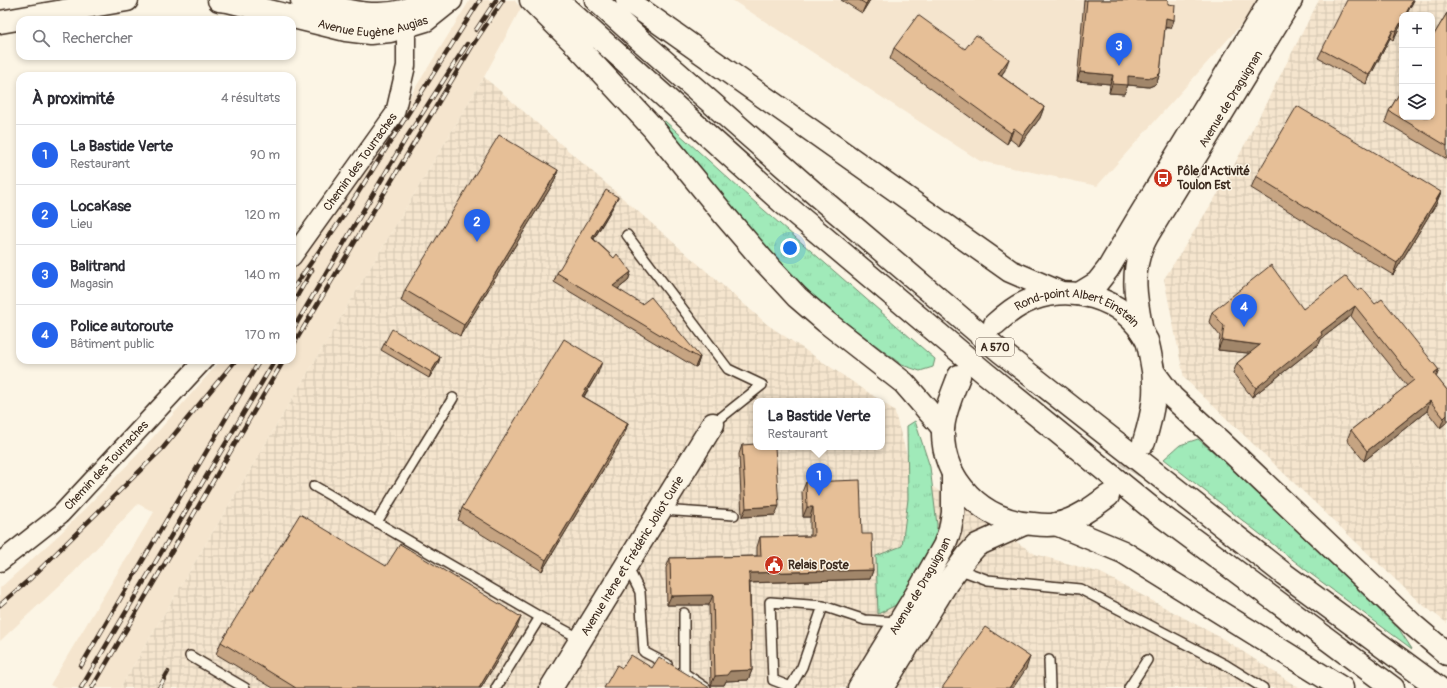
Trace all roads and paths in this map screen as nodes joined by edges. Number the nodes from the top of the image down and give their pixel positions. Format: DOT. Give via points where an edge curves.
graph roads {
  1 [pos="127,0"];
  2 [pos="219,0"];
  3 [pos="302,0"];
  4 [pos="429,0"];
  5 [pos="451,0"];
  6 [pos="531,0"];
  7 [pos="557,0"];
  8 [pos="597,0"];
  9 [pos="627,0"];
  10 [pos="1271,0"];
  11 [pos="1291,0"];
  12 [pos="35,16"];
  13 [pos="289,16"];
  14 [pos="296,18"];
  15 [pos="16,19"];
  16 [pos="404,19"];
  17 [pos="0,22"];
  18 [pos="579,34"];
  19 [pos="627,235"];
  20 [pos="296,251"];
  21 [pos="1069,293"];
  22 [pos="995,324"];
  23 [pos="1142,332"];
  24 [pos="200,364"];
  25 [pos="1154,374"];
  26 [pos="959,376"];
  27 [pos="453,398"];
  28 [pos="713,424"];
  29 [pos="943,428"];
  30 [pos="1144,442"];
  31 [pos="953,474"];
  32 [pos="314,486"];
  33 [pos="1108,496"];
  34 [pos="660,510"];
  35 [pos="734,515"];
  36 [pos="377,522"];
  37 [pos="1024,524"];
  38 [pos="1056,524"];
  39 [pos="0,562"];
  40 [pos="626,565"];
  41 [pos="958,569"];
  42 [pos="823,606"];
  43 [pos="684,613"];
  44 [pos="540,617"];
  45 [pos="900,622"];
  46 [pos="581,639"];
  47 [pos="1447,654"];
  48 [pos="190,656"];
  49 [pos="1049,660"];
  50 [pos="1147,660"];
  51 [pos="684,673"];
  52 [pos="245,688"];
  53 [pos="496,688"];
  54 [pos="551,688"];
  55 [pos="706,688"];
  56 [pos="790,688"];
  57 [pos="859,688"];
  58 [pos="882,688"];
  59 [pos="1050,688"];
  60 [pos="1129,688"];
  61 [pos="1263,688"];
  62 [pos="1342,688"];
  63 [pos="1393,688"];
  64 [pos="1440,688"];
  1 -- 12 [label="main road"];
  2 -- 13 [label="main road, Avenue Eugène Augias"];
  3 -- 16 [label="main road, Avenue Eugène Augias" via="361,14 382,14"];
  4 -- 16 [label="main road, Avenue Eugène Augias"];
  5 -- 16 [label="main road, Avenue Eugène Augias" via="426,20"];
  6 -- 18 [label="main road"];
  7 -- 18 [label="main road, A 570"];
  8 -- 64 [label="main road, A 570" via="814,193 1001,352 1284,574"];
  9 -- 21 [label="main road" via="1010,272"];
  10 -- 21 [label="main road, Avenue de Draguignan" via="1120,251 1097,283"];
  11 -- 23 [label="main road, Avenue de Draguignan" via="1141,248 1135,284"];
  14 -- 16 [label="main road, Avenue Eugène Augias" via="370,33 390,31"];
  15 -- 17 [label="main road"];
  16 -- 20 [label="street, Chemin des Tourraches" via="406,66 395,114"];
  18 -- 29 [label="main road" via="736,229 797,297 904,383"];
  18 -- 63 [label="main road, A 570" via="985,373 1155,510"];
  19 -- 28 [label="lane" via="728,370 762,385"];
  21 -- 22 [label="main road, Rond-point Albert Einstein" via="1025,302"];
  21 -- 23 [label="main road, Rond-point Albert Einstein" via="1097,298 1114,305"];
  23 -- 25 [label="main road, Rond-point Albert Einstein" via="1147,342"];
  24 -- 39 [label="street, Chemin des Tourraches" via="61,514"];
  25 -- 30 [label="main road, Rond-point Albert Einstein" via="1155,394"];
  25 -- 47 [label="main road" via="1172,397"];
  26 -- 29 [label="main road"];
  27 -- 36 [label="lane"];
  28 -- 34 [label="main road, Avenue Irène et Frédéric Joliot Curie"];
  29 -- 31 [label="main road"];
  31 -- 37 [label="main road" via="962,488 984,509 1001,518"];
  31 -- 45 [label="main road, Avenue de Draguignan" via="953,513 950,530 944,546"];
  32 -- 36 [label="lane"];
  33 -- 38 [label="main road" via="1073,519"];
  34 -- 35 [label="lane"];
  34 -- 40 [label="main road, Avenue Irène et Frédéric Joliot Curie"];
  36 -- 44 [label="lane"];
  37 -- 38 [label="main road"];
  37 -- 41 [label="main road, Avenue de Draguignan" via="977,546"];
  38 -- 62 [label="main road" via="1123,552"];
  40 -- 46 [label="main road, Avenue Irène et Frédéric Joliot Curie"];
  40 -- 51 [label="lane" via="640,592 644,652"];
  41 -- 58 [label="main road, Avenue de Draguignan"];
  41 -- 61 [label="lane" via="988,580 1080,589 1226,665"];
  42 -- 45 [label="lane" via="865,620"];
  42 -- 56 [label="lane" via="802,667"];
  42 -- 56 [label="lane" via="770,602 773,680"];
  43 -- 51 [label="lane"];
  44 -- 46 [label="lane"];
  44 -- 53 [label="lane"];
  45 -- 57 [label="main road, Avenue de Draguignan"];
  46 -- 54 [label="main road, Avenue Irène et Frédéric Joliot Curie"];
  48 -- 52 [label="lane"];
  49 -- 59 [label="lane"];
  50 -- 60 [label="lane"];
  51 -- 55 [label="lane"];
}
